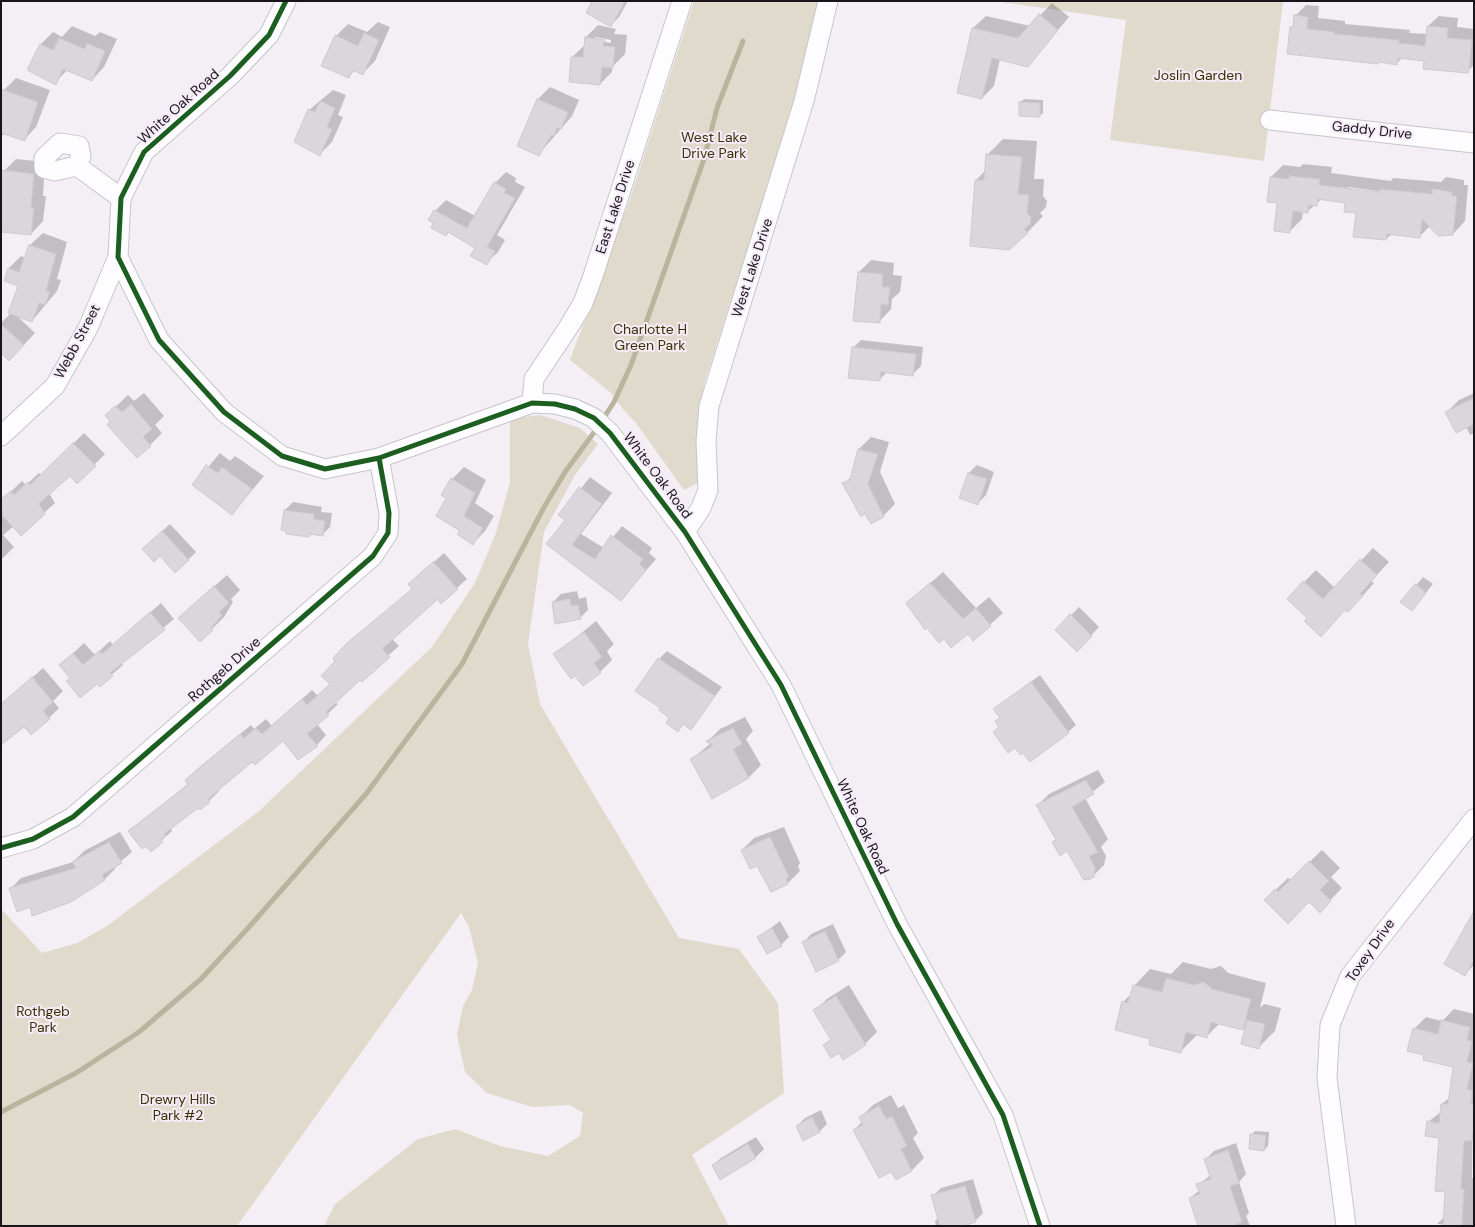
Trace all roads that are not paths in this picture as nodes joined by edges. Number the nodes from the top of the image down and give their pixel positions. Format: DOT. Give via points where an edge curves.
graph roads {
  1 [pos="286,1"];
  2 [pos="682,1"];
  3 [pos="828,1"];
  4 [pos="1270,120"];
  5 [pos="1474,143"];
  6 [pos="77,166"];
  7 [pos="122,198"];
  8 [pos="118,257"];
  9 [pos="532,404"];
  10 [pos="1,436"];
  11 [pos="379,458"];
  12 [pos="686,532"];
  13 [pos="1474,819"];
  14 [pos="1,848"];
  15 [pos="1040,1226"];
  16 [pos="1346,1226"];
  1 -- 7 [label="street, White Oak Road" via="269,35 144,152"];
  2 -- 9 [label="street, East Lake Drive" via="593,276 583,302 534,379"];
  3 -- 12 [label="street, West Lake Drive" via="804,101 709,406 706,495"];
  4 -- 5 [label="street, Gaddy Drive"];
  6 -- 7 [label="street"];
  7 -- 8 [label="street, White Oak Road"];
  8 -- 10 [label="street, Webb Street" via="88,328 55,386"];
  8 -- 11 [label="street, White Oak Road" via="160,340 224,412 282,456 325,469"];
  9 -- 11 [label="street, White Oak Road"];
  9 -- 12 [label="street, White Oak Road" via="555,404 594,418 610,433"];
  11 -- 14 [label="street, Rothgeb Drive" via="389,513 388,533 373,556 73,817 33,839"];
  12 -- 15 [label="street, White Oak Road" via="781,685 897,924 1002,1115"];
  13 -- 16 [label="street, Toxey Drive" via="1350,976 1330,1025 1327,1078"];
}
